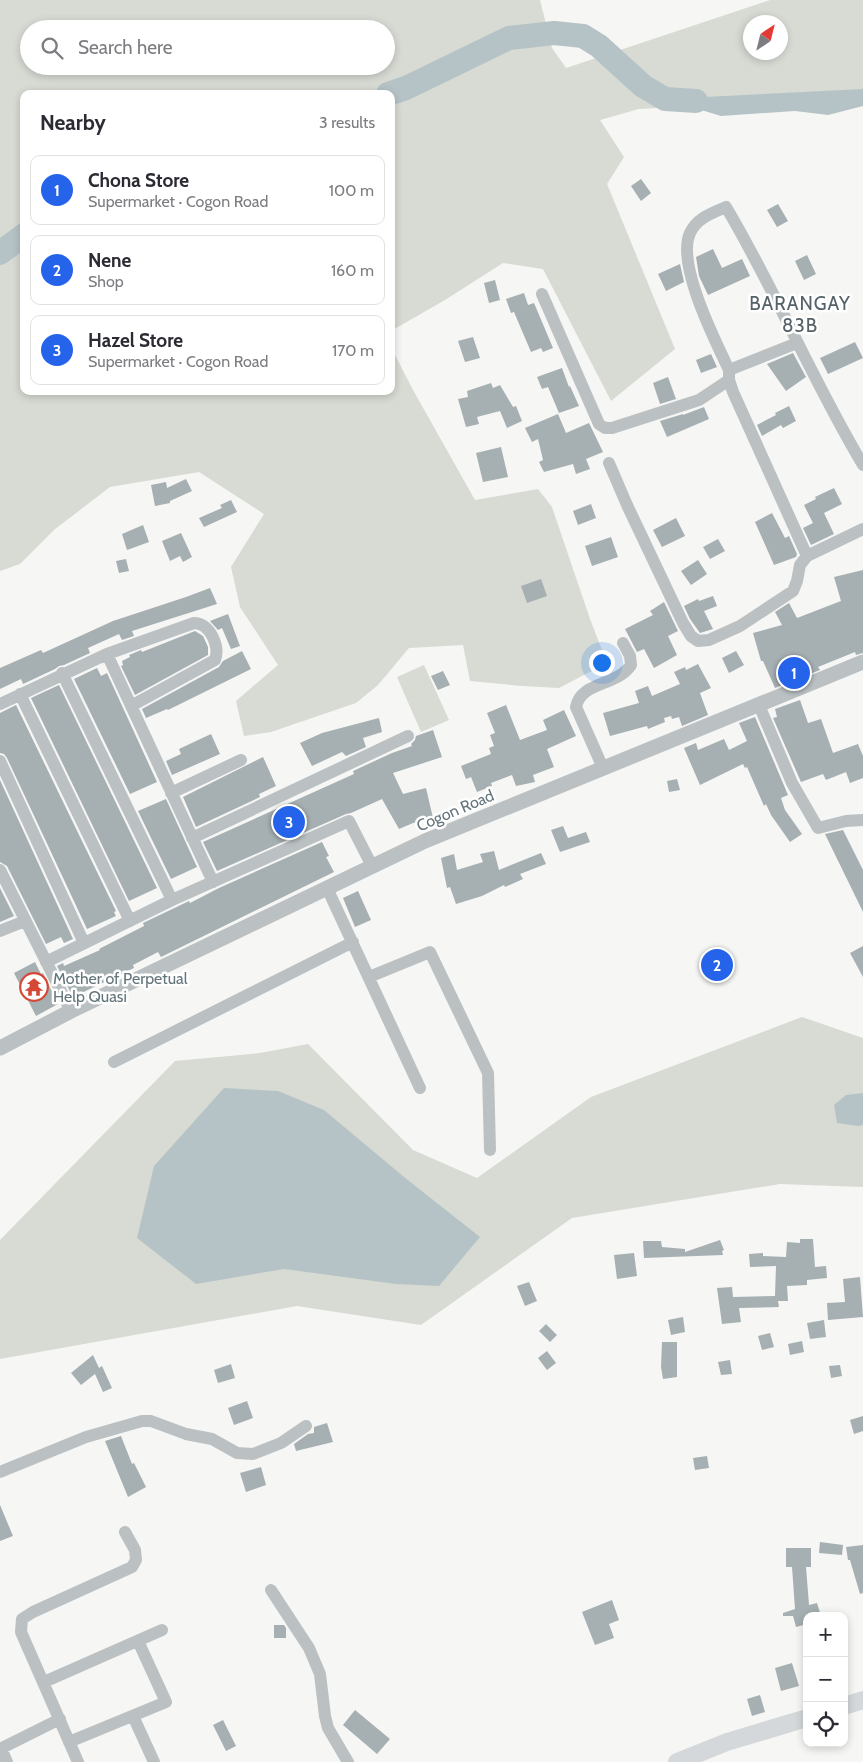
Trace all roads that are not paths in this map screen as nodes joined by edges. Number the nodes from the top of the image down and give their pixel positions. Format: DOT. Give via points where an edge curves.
graph roads {
  1 [pos="542,294"];
  2 [pos="798,343"];
  3 [pos="729,375"];
  4 [pos="609,462"];
  5 [pos="863,465"];
  6 [pos="863,529"];
  7 [pos="807,556"];
  8 [pos="623,643"];
  9 [pos="106,654"];
  10 [pos="863,662"];
  11 [pos="62,674"];
  12 [pos="20,694"];
  13 [pos="0,704"];
  14 [pos="759,705"];
  15 [pos="131,706"];
  16 [pos="408,736"];
  17 [pos="241,760"];
  18 [pos="0,761"];
  19 [pos="603,768"];
  20 [pos="171,794"];
  21 [pos="863,820"];
  22 [pos="192,838"];
  23 [pos="372,866"];
  24 [pos="0,870"];
  25 [pos="213,882"];
  26 [pos="327,888"];
  27 [pos="172,900"];
  28 [pos="130,920"];
  29 [pos="25,921"];
  30 [pos="0,930"];
  31 [pos="84,942"];
  32 [pos="353,942"];
  33 [pos="46,962"];
  34 [pos="369,977"];
  35 [pos="71,1011"];
  36 [pos="0,1048"];
  37 [pos="114,1062"];
  38 [pos="420,1088"];
  39 [pos="490,1150"];
  40 [pos="306,1426"];
  41 [pos="0,1472"];
  42 [pos="125,1532"];
  43 [pos="271,1590"];
  44 [pos="162,1630"];
  45 [pos="138,1641"];
  46 [pos="44,1682"];
  47 [pos="863,1700"];
  48 [pos="848,1705"];
  49 [pos="133,1716"];
  50 [pos="60,1719"];
  51 [pos="803,1719"];
  52 [pos="70,1742"];
  53 [pos="0,1748"];
  54 [pos="7,1762"];
  55 [pos="78,1762"];
  56 [pos="154,1762"];
  57 [pos="348,1762"];
  58 [pos="677,1762"];
  1 -- 3 [label="street" via="599,424 605,428 699,400"];
  2 -- 3 [label="street"];
  2 -- 3 [label="street" via="749,245 726,207 702,218 690,232 686,245 690,272"];
  2 -- 5 [label="street"];
  3 -- 7 [label="street"];
  4 -- 7 [label="street" via="690,636 698,641 709,640 740,626 793,591 800,565"];
  6 -- 7 [label="street"];
  8 -- 19 [label="street" via="631,665 626,672 586,690 576,707"];
  9 -- 11 [label="street"];
  9 -- 15 [label="street"];
  9 -- 15 [label="street" via="194,623 206,626 215,641 218,653 215,660"];
  10 -- 14 [label="street, Cogon Road"];
  11 -- 12 [label="street"];
  11 -- 27 [label="street"];
  12 -- 13 [label="street"];
  12 -- 28 [label="street"];
  14 -- 19 [label="street, Cogon Road"];
  14 -- 21 [label="street" via="792,783 818,828"];
  15 -- 20 [label="street"];
  16 -- 22 [label="street"];
  17 -- 20 [label="street"];
  18 -- 31 [label="street"];
  19 -- 23 [label="street, Cogon Road"];
  20 -- 22 [label="street"];
  22 -- 25 [label="street"];
  23 -- 25 [label="street" via="349,821"];
  23 -- 26 [label="street, Cogon Road"];
  24 -- 29 [label="street"];
  25 -- 27 [label="street"];
  26 -- 32 [label="street"];
  26 -- 35 [label="street, Cogon Road"];
  27 -- 28 [label="street"];
  28 -- 31 [label="street"];
  29 -- 30 [label="street"];
  29 -- 33 [label="street"];
  31 -- 33 [label="street"];
  32 -- 34 [label="street"];
  32 -- 37 [label="street"];
  33 -- 35 [label="street"];
  34 -- 38 [label="street"];
  34 -- 39 [label="street" via="430,952 488,1073"];
  35 -- 36 [label="street, Cogon Road"];
  40 -- 41 [label="street" via="281,1443 253,1454 237,1453 212,1439 142,1421 86,1437"];
  42 -- 46 [label="street" via="135,1550 136,1560 132,1567 22,1619 21,1632"];
  43 -- 57 [label="street" via="310,1648 320,1674 328,1728"];
  44 -- 45 [label="street"];
  45 -- 46 [label="street"];
  45 -- 49 [label="street" via="166,1702"];
  46 -- 50 [label="street"];
  47 -- 48 [label="main road"];
  49 -- 52 [label="street"];
  49 -- 56 [label="street"];
  50 -- 52 [label="street"];
  50 -- 53 [label="street"];
  51 -- 58 [label="main road" via="727,1742"];
  52 -- 55 [label="street"];
  53 -- 54 [label="street"];
}
